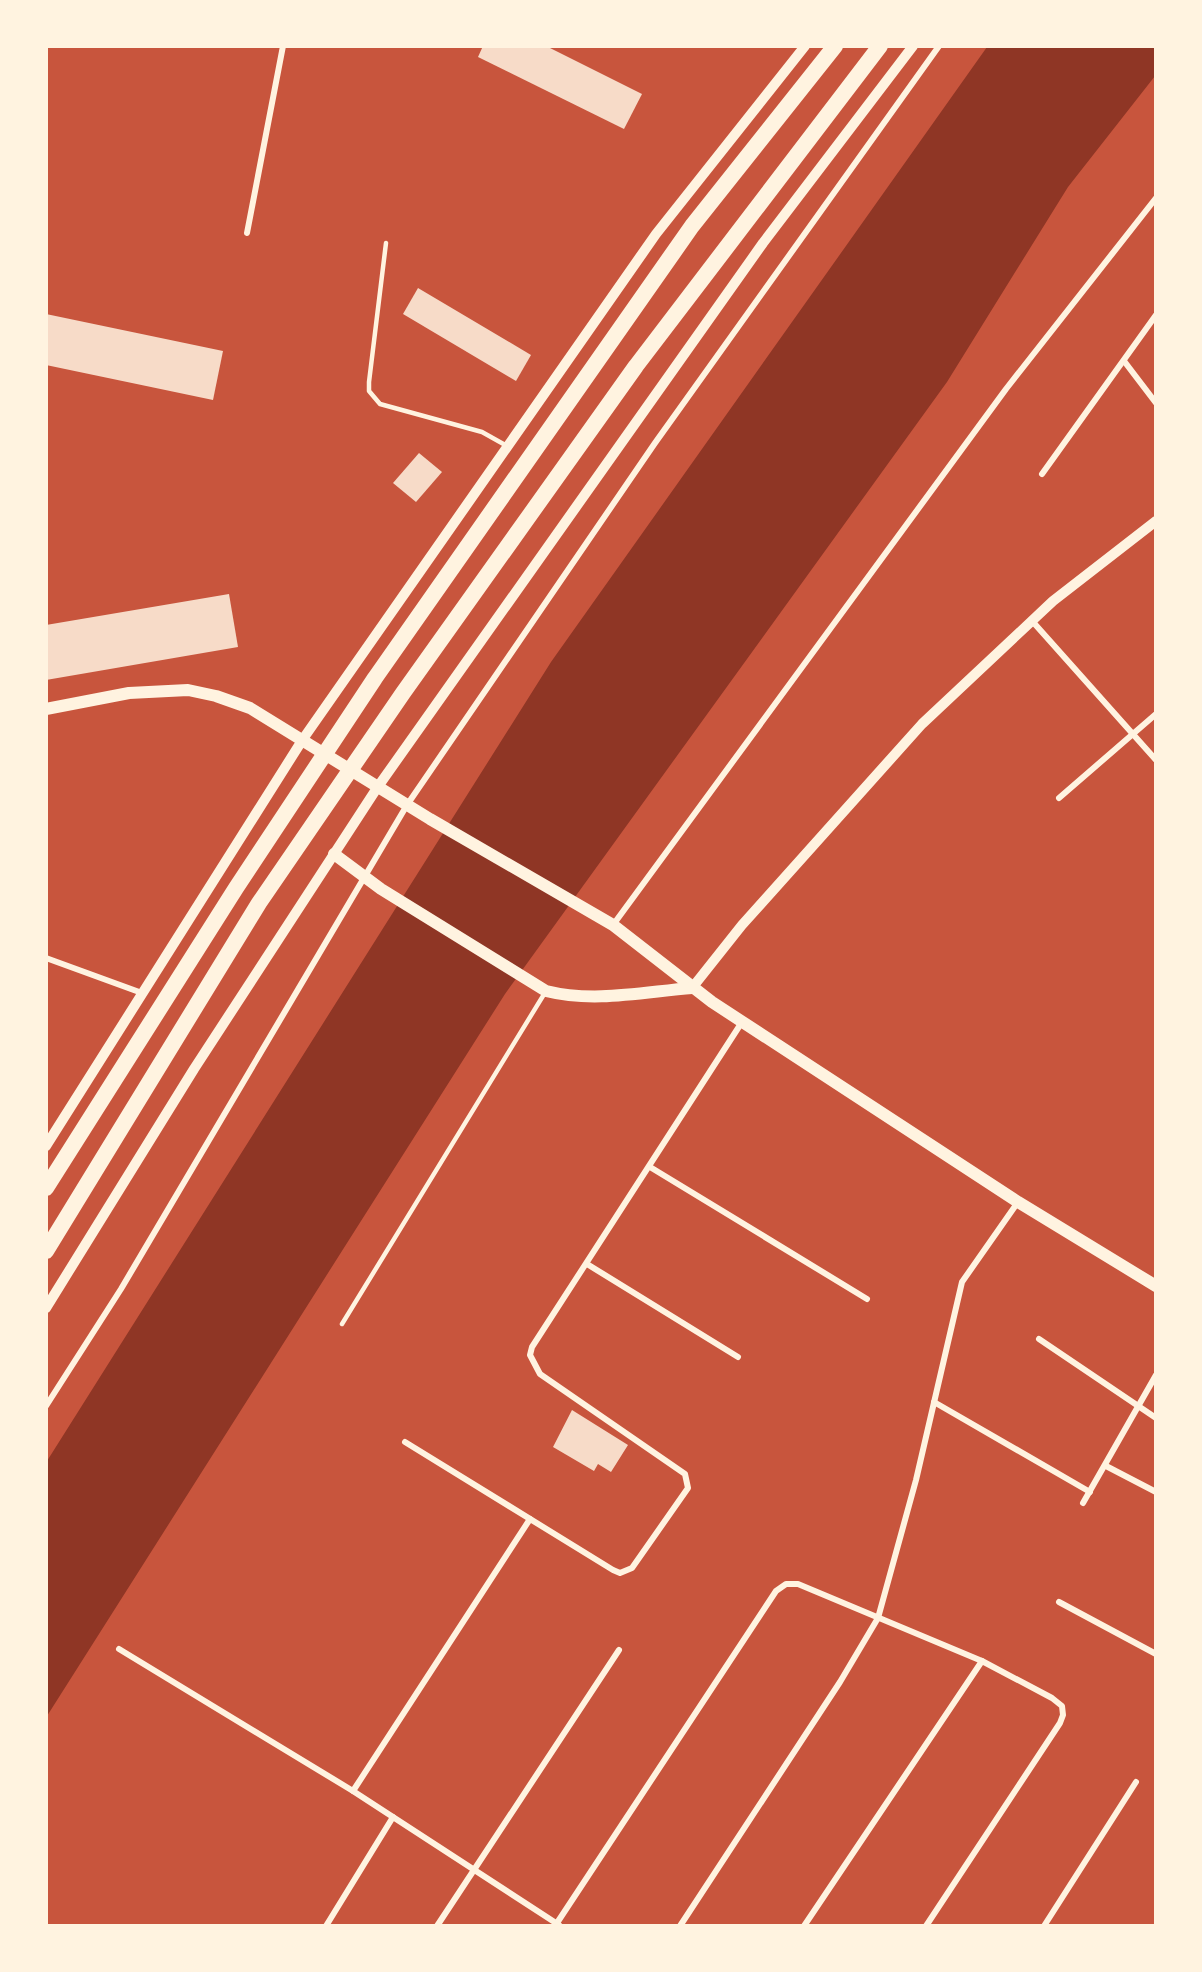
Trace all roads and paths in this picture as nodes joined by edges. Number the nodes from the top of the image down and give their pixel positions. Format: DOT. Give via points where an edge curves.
graph roads {
  1 [pos="283,46"];
  2 [pos="805,46"];
  3 [pos="834,46"];
  4 [pos="880,46"];
  5 [pos="913,46"];
  6 [pos="939,46"];
  7 [pos="1155,198"];
  8 [pos="248,233"];
  9 [pos="386,243"];
  10 [pos="1155,315"];
  11 [pos="1124,361"];
  12 [pos="1155,403"];
  13 [pos="507,446"];
  14 [pos="1042,474"];
  15 [pos="1155,521"];
  16 [pos="1032,622"];
  17 [pos="46,710"];
  18 [pos="1155,714"];
  19 [pos="1132,733"];
  20 [pos="303,739"];
  21 [pos="1155,760"];
  22 [pos="377,788"];
  23 [pos="1059,798"];
  24 [pos="407,805"];
  25 [pos="334,854"];
  26 [pos="363,876"];
  27 [pos="613,925"];
  28 [pos="46,958"];
  29 [pos="692,988"];
  30 [pos="546,991"];
  31 [pos="142,993"];
  32 [pos="742,1022"];
  33 [pos="46,1146"];
  34 [pos="650,1167"];
  35 [pos="46,1188"];
  36 [pos="1018,1202"];
  37 [pos="46,1251"];
  38 [pos="587,1264"];
  39 [pos="1155,1286"];
  40 [pos="867,1299"];
  41 [pos="46,1308"];
  42 [pos="342,1324"];
  43 [pos="1039,1339"];
  44 [pos="738,1357"];
  45 [pos="1155,1375"];
  46 [pos="934,1402"];
  47 [pos="46,1406"];
  48 [pos="1138,1408"];
  49 [pos="1155,1418"];
  50 [pos="405,1442"];
  51 [pos="1106,1466"];
  52 [pos="1090,1492"];
  53 [pos="1155,1492"];
  54 [pos="1083,1503"];
  55 [pos="530,1519"];
  56 [pos="1059,1602"];
  57 [pos="878,1618"];
  58 [pos="119,1649"];
  59 [pos="619,1650"];
  60 [pos="1155,1654"];
  61 [pos="982,1661"];
  62 [pos="1136,1782"];
  63 [pos="353,1791"];
  64 [pos="393,1817"];
  65 [pos="474,1870"];
  66 [pos="557,1925"];
  67 [pos="326,1926"];
  68 [pos="437,1926"];
  69 [pos="680,1926"];
  70 [pos="804,1926"];
  71 [pos="926,1926"];
  72 [pos="1044,1926"];
  1 -- 8 [label="street"];
  2 -- 13 [label="street" via="656,234"];
  3 -- 35 [label="highway" via="692,226 375,678"];
  4 -- 37 [label="highway" via="636,366 403,693 259,903"];
  5 -- 22 [label="street" via="763,243"];
  6 -- 24 [label="street" via="655,443"];
  7 -- 27 [label="street" via="999,399"];
  9 -- 13 [label="lane" via="369,382 374,399 380,404 482,432"];
  10 -- 11 [label="street"];
  11 -- 12 [label="street"];
  11 -- 14 [label="street"];
  13 -- 20 [label="street"];
  15 -- 16 [label="street"];
  16 -- 19 [label="street"];
  16 -- 29 [label="street" via="922,724 742,925"];
  17 -- 20 [label="main road" via="129,693 188,690 250,708"];
  18 -- 19 [label="street"];
  19 -- 21 [label="street"];
  19 -- 23 [label="street"];
  20 -- 22 [label="main road"];
  20 -- 31 [label="street"];
  22 -- 24 [label="main road"];
  22 -- 25 [label="street"];
  24 -- 26 [label="street"];
  24 -- 27 [label="main road"];
  25 -- 26 [label="main road"];
  25 -- 41 [label="street" via="194,1069"];
  26 -- 30 [label="main road"];
  26 -- 47 [label="street" via="121,1289"];
  27 -- 29 [label="main road"];
  28 -- 31 [label="street"];
  29 -- 30 [label="main road" via="599,997 571,997"];
  29 -- 32 [label="main road"];
  30 -- 42 [label="lane"];
  31 -- 33 [label="street"];
  32 -- 34 [label="street"];
  32 -- 36 [label="main road"];
  34 -- 38 [label="street"];
  34 -- 40 [label="street"];
  36 -- 39 [label="main road"];
  36 -- 46 [label="street" via="962,1282"];
  38 -- 44 [label="street"];
  38 -- 55 [label="street" via="532,1347 533,1365 540,1374 685,1474 687,1488 627,1572 613,1570"];
  43 -- 48 [label="street"];
  45 -- 48 [label="street"];
  46 -- 52 [label="street"];
  46 -- 57 [label="street"];
  48 -- 49 [label="street"];
  48 -- 51 [label="street"];
  50 -- 55 [label="street"];
  51 -- 52 [label="street"];
  51 -- 53 [label="street"];
  52 -- 54 [label="street"];
  55 -- 63 [label="street"];
  56 -- 60 [label="street"];
  57 -- 61 [label="street"];
  57 -- 66 [label="street" via="798,1584 786,1584 776,1591"];
  57 -- 69 [label="street"];
  58 -- 63 [label="street"];
  59 -- 65 [label="street"];
  61 -- 70 [label="street"];
  61 -- 71 [label="street" via="1052,1698 1062,1706 1063,1715"];
  62 -- 72 [label="street"];
  63 -- 64 [label="street"];
  64 -- 65 [label="street"];
  64 -- 67 [label="street"];
  65 -- 66 [label="street"];
  65 -- 68 [label="street"];
}
